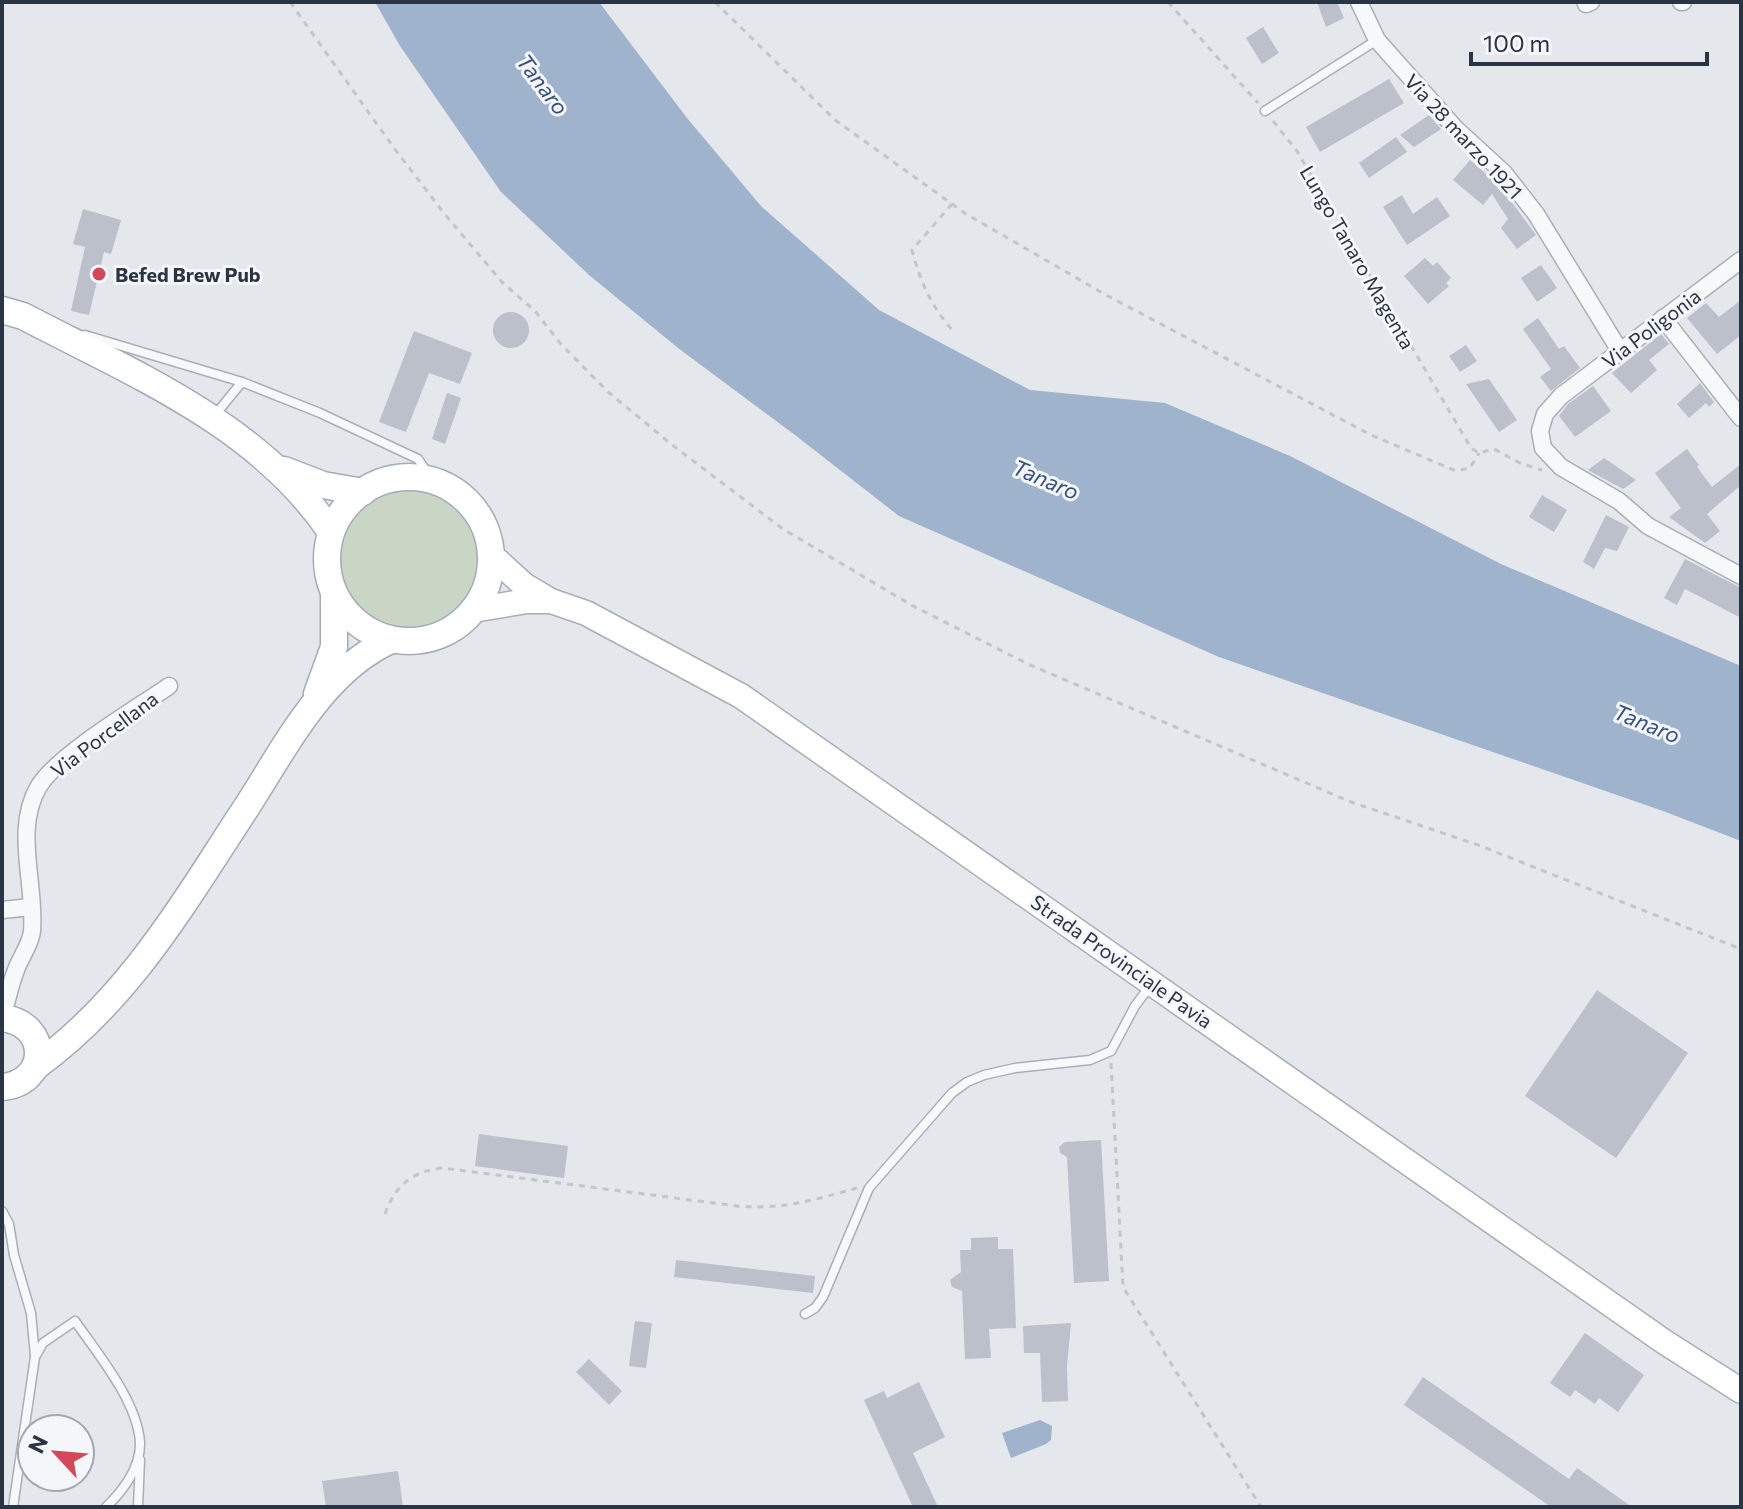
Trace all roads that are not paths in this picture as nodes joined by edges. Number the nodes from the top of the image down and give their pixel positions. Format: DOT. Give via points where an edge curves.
graph roads {
  1 [pos="1359,2"];
  2 [pos="1377,40"];
  3 [pos="1265,111"];
  4 [pos="1741,260"];
  5 [pos="12,313"];
  6 [pos="1663,318"];
  7 [pos="1620,351"];
  8 [pos="242,382"];
  9 [pos="1741,418"];
  10 [pos="212,419"];
  11 [pos="277,467"];
  12 [pos="433,481"];
  13 [pos="363,492"];
  14 [pos="331,532"];
  15 [pos="490,554"];
  16 [pos="1741,575"];
  17 [pos="334,594"];
  18 [pos="551,601"];
  19 [pos="473,610"];
  20 [pos="391,640"];
  21 [pos="169,686"];
  22 [pos="311,708"];
  23 [pos="31,907"];
  24 [pos="2,910"];
  25 [pos="1152,982"];
  26 [pos="102,1008"];
  27 [pos="2,1017"];
  28 [pos="33,1033"];
  29 [pos="35,1067"];
  30 [pos="2,1087"];
  31 [pos="882,1172"];
  32 [pos="864,1186"];
  33 [pos="2,1211"];
  34 [pos="805,1314"];
  35 [pos="35,1357"];
  36 [pos="1741,1391"];
  37 [pos="140,1443"];
  38 [pos="13,1507"];
  39 [pos="106,1507"];
  40 [pos="138,1507"];
  1 -- 2 [label="street, Via 28 marzo 1921"];
  2 -- 3 [label="lane"];
  2 -- 7 [label="street, Via 28 marzo 1921" via="1456,129 1504,173 1536,214"];
  4 -- 6 [label="street, Via Poligonia"];
  5 -- 8 [label="lane"];
  5 -- 10 [label="main road"];
  6 -- 7 [label="street, Via Poligonia"];
  6 -- 9 [label="street"];
  7 -- 16 [label="street, Via Poligonia" via="1545,414 1543,448 1561,467 1619,501 1648,526"];
  8 -- 10 [label="lane"];
  8 -- 12 [label="lane" via="418,459"];
  10 -- 11 [label="main road"];
  11 -- 13 [label="main road" via="323,485"];
  11 -- 14 [label="main road"];
  12 -- 13 [label="main road" via="409,477"];
  12 -- 15 [label="main road" via="456,492 473,509"];
  13 -- 14 [label="main road" via="343,509"];
  14 -- 17 [label="main road" via="327,564"];
  15 -- 18 [label="main road, Strada Provinciale Pavia"];
  15 -- 19 [label="main road" via="489,574"];
  17 -- 20 [label="main road" via="348,615"];
  17 -- 22 [label="main road" via="334,647"];
  18 -- 19 [label="main road"];
  18 -- 25 [label="main road, Strada Provinciale Pavia" via="586,613 741,696"];
  19 -- 20 [label="main road" via="436,637"];
  20 -- 22 [label="main road" via="355,660"];
  21 -- 23 [label="street, Via Porcellana" via="77,750 39,787 27,837"];
  22 -- 26 [label="main road" via="171,922"];
  23 -- 24 [label="street"];
  23 -- 27 [label="street, Via Porcellana" via="32,934"];
  25 -- 31 [label="lane" via="1111,1051 1090,1060 1015,1068 967,1082 938,1106"];
  25 -- 36 [label="main road, Strada Provinciale Pavia"];
  26 -- 28 [label="main road" via="60,1031"];
  26 -- 29 [label="main road" via="82,1031"];
  27 -- 28 [label="main road"];
  28 -- 29 [label="main road" via="39,1056"];
  29 -- 30 [label="main road" via="21,1082"];
  31 -- 32 [label="lane"];
  31 -- 34 [label="lane" via="866,1194 823,1297"];
  33 -- 35 [label="lane" via="31,1313"];
  35 -- 37 [label="lane" via="43,1343 75,1321 130,1407"];
  35 -- 38 [label="lane"];
  37 -- 39 [label="lane" via="133,1473"];
  37 -- 40 [label="lane"];
}
